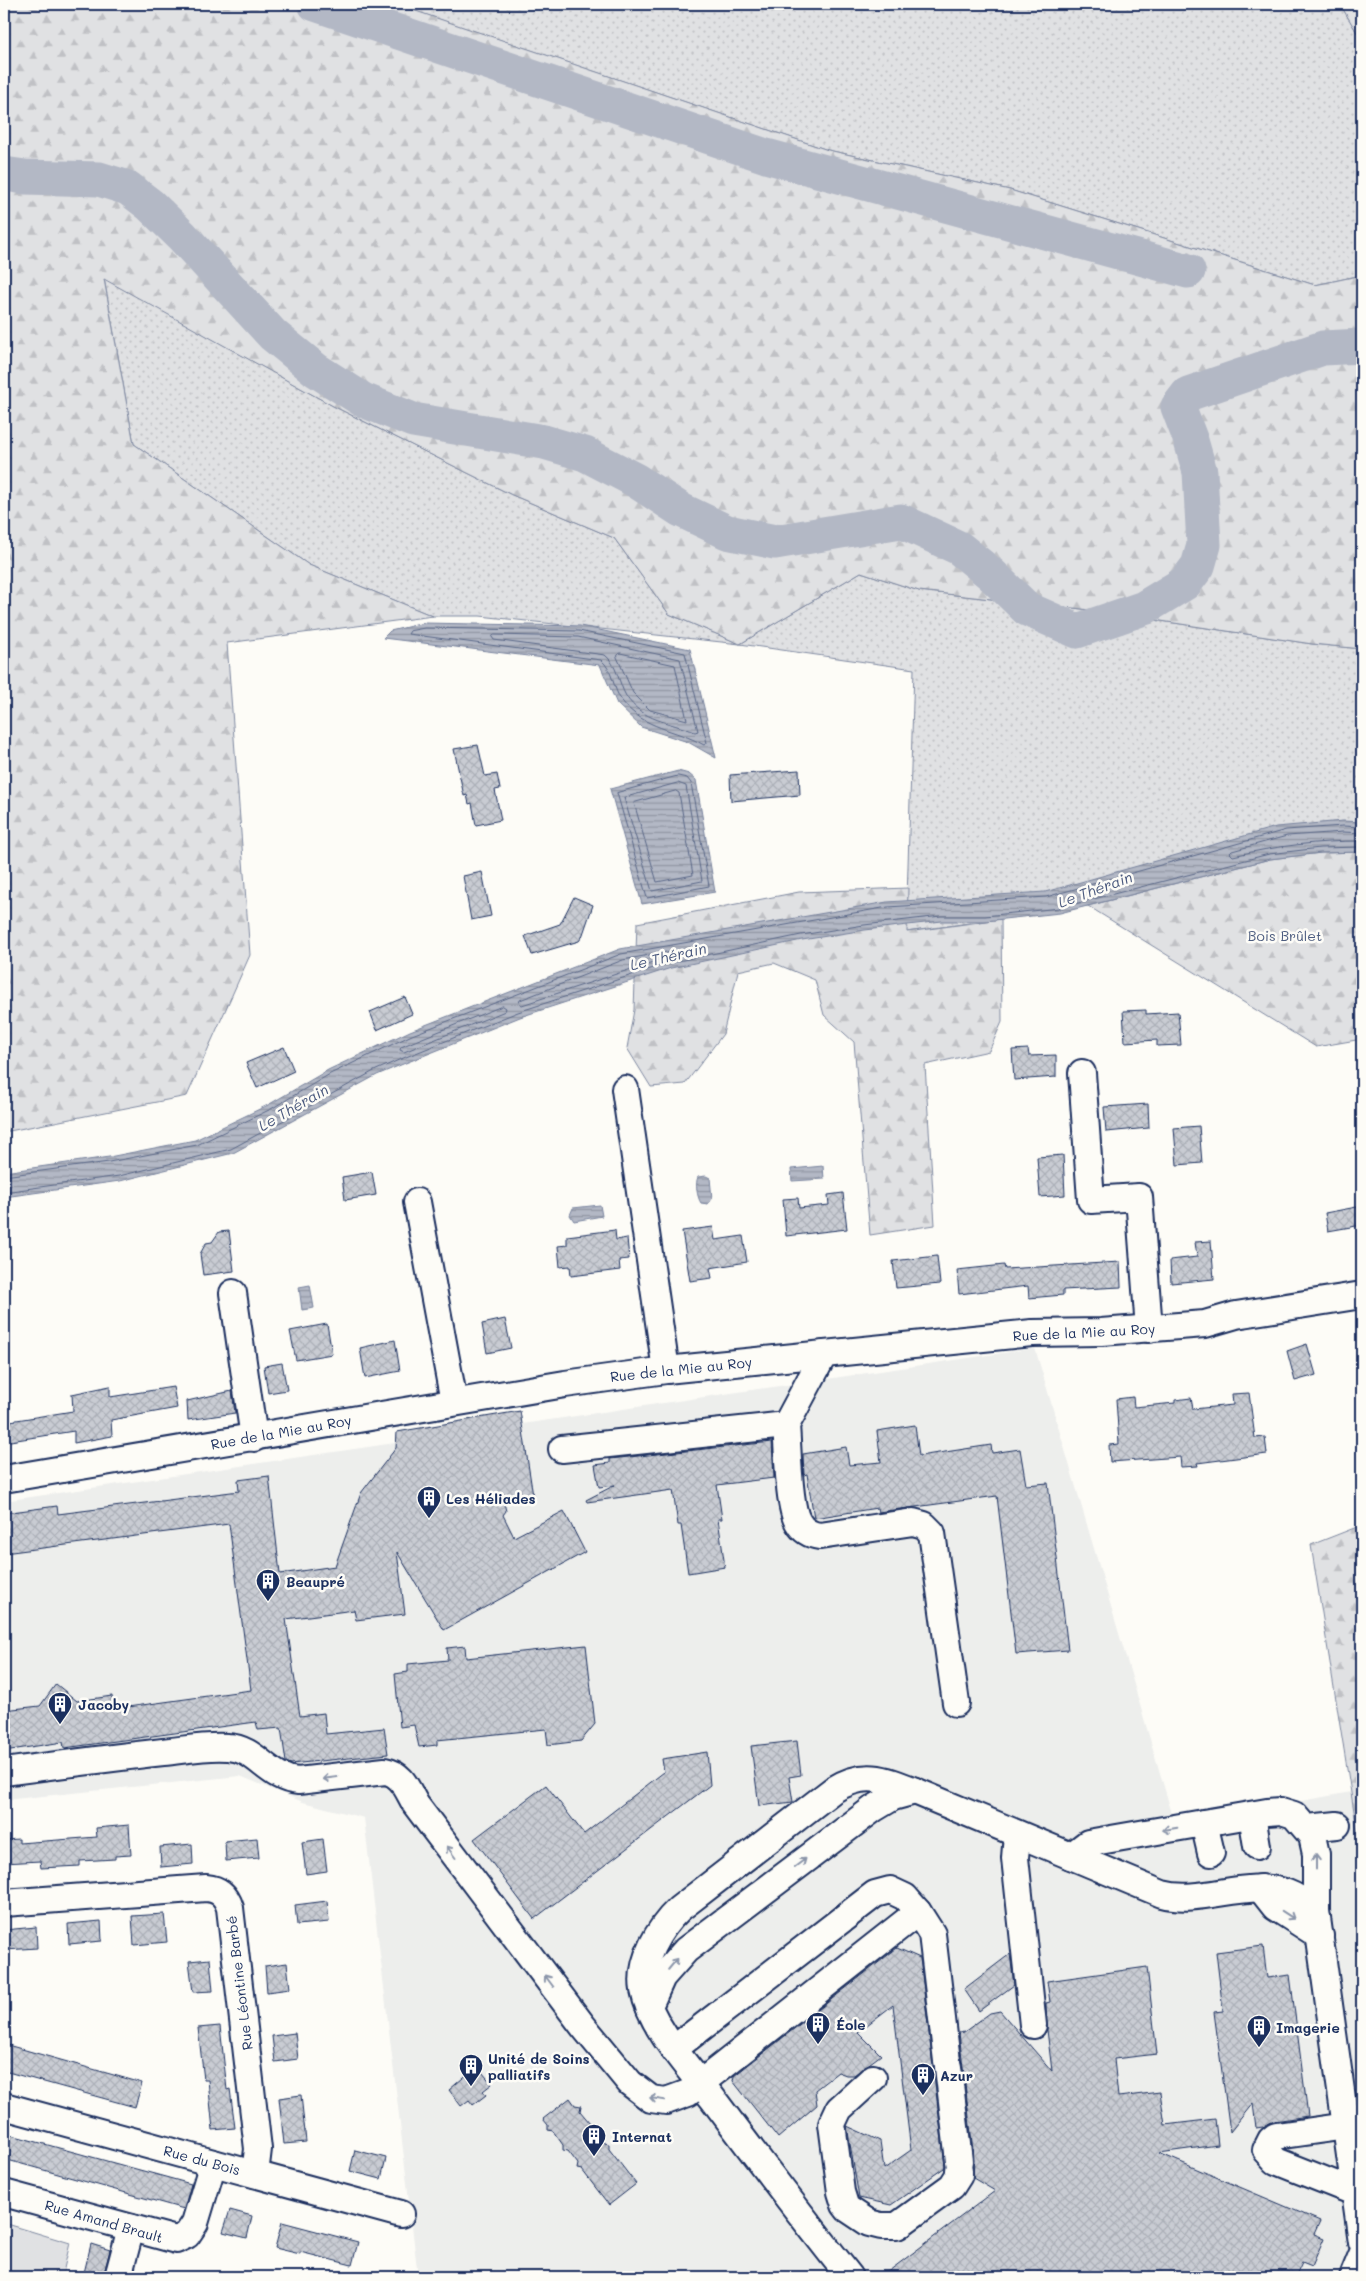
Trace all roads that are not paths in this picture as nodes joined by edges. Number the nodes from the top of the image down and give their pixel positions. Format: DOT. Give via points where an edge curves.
graph roads {
  1 [pos="1082,1073"];
  2 [pos="625,1090"];
  3 [pos="417,1202"];
  4 [pos="233,1293"];
  5 [pos="1362,1295"];
  6 [pos="1148,1329"];
  7 [pos="824,1354"];
  8 [pos="666,1370"];
  9 [pos="454,1402"];
  10 [pos="786,1425"];
  11 [pos="254,1438"];
  12 [pos="562,1448"];
  13 [pos="4,1479"];
  14 [pos="956,1703"];
  15 [pos="4,1772"];
  16 [pos="915,1791"];
  17 [pos="1252,1815"];
  18 [pos="1204,1823"];
  19 [pos="1337,1825"];
  20 [pos="1306,1828"];
  21 [pos="1017,1834"];
  22 [pos="1257,1846"];
  23 [pos="1210,1853"];
  24 [pos="1071,1856"];
  25 [pos="4,1903"];
  26 [pos="918,1912"];
  27 [pos="1318,1923"];
  28 [pos="649,2006"];
  29 [pos="1032,2025"];
  30 [pos="674,2048"];
  31 [pos="873,2078"];
  32 [pos="701,2083"];
  33 [pos="4,2106"];
  34 [pos="1347,2126"];
  35 [pos="213,2162"];
  36 [pos="255,2174"];
  37 [pos="4,2193"];
  38 [pos="1356,2194"];
  39 [pos="401,2214"];
  40 [pos="131,2228"];
  41 [pos="1362,2242"];
  42 [pos="1362,2255"];
  43 [pos="118,2277"];
  44 [pos="850,2277"];
  45 [pos="1353,2277"];
  1 -- 6 [label="street" via="1091,1200 1139,1197"];
  2 -- 8 [label="street"];
  3 -- 9 [label="street"];
  4 -- 11 [label="street"];
  5 -- 6 [label="street, Rue de la Mie au Roy" via="1236,1315 1206,1324"];
  6 -- 7 [label="street, Rue de la Mie au Roy" via="1044,1332"];
  7 -- 8 [label="street, Rue de la Mie au Roy"];
  7 -- 10 [label="street"];
  8 -- 9 [label="street, Rue de la Mie au Roy"];
  9 -- 11 [label="street, Rue de la Mie au Roy"];
  10 -- 12 [label="street"];
  10 -- 14 [label="street" via="793,1509 798,1523 808,1532 820,1536 914,1522 924,1524 932,1533"];
  11 -- 13 [label="street, Rue de la Mie au Roy"];
  32 -- 15 [label="street, one-way" via="688,2093 666,2100 651,2099 630,2083 583,2026 393,1772 289,1780 273,1773 246,1751 228,1746"];
  16 -- 21 [label="street"];
  28 -- 16 [label="street, one-way" via="662,1978 686,1950 873,1809"];
  16 -- 28 [label="street" via="876,1778 862,1778 843,1784 679,1909 663,1928 647,1960 643,1980"];
  17 -- 18 [label="street"];
  17 -- 20 [label="street" via="1281,1811 1294,1815"];
  17 -- 22 [label="street"];
  18 -- 23 [label="street"];
  18 -- 24 [label="street, one-way" via="1088,1843"];
  19 -- 20 [label="street"];
  27 -- 20 [label="street, one-way" via="1316,1854 1312,1836"];
  21 -- 24 [label="street"];
  21 -- 29 [label="street" via="1015,1858"];
  24 -- 27 [label="street" via="1173,1897 1193,1898 1260,1888 1285,1892"];
  25 -- 36 [label="street, Rue Léontine Barbé" via="206,1888 224,1895 230,1908 256,2130 258,2158"];
  26 -- 30 [label="street" via="897,1893 883,1890 875,1894"];
  26 -- 31 [label="street" via="934,1942 959,2175 952,2186 897,2226 869,2223 848,2209 841,2192 832,2124 839,2109"];
  26 -- 32 [label="street"];
  27 -- 34 [label="street"];
  28 -- 30 [label="street"];
  30 -- 32 [label="street"];
  32 -- 44 [label="street"];
  33 -- 35 [label="street, Rue du Bois"];
  34 -- 38 [label="street"];
  34 -- 38 [label="street" via="1276,2136 1266,2150 1276,2161"];
  35 -- 36 [label="street, Rue du Bois"];
  35 -- 40 [label="street, Rue Amand Brault" via="195,2223 187,2235 176,2240"];
  36 -- 39 [label="street, Rue du Bois"];
  37 -- 40 [label="street, Rue Amand Brault"];
  38 -- 41 [label="street"];
  40 -- 43 [label="street"];
  42 -- 45 [label="street"];
}
